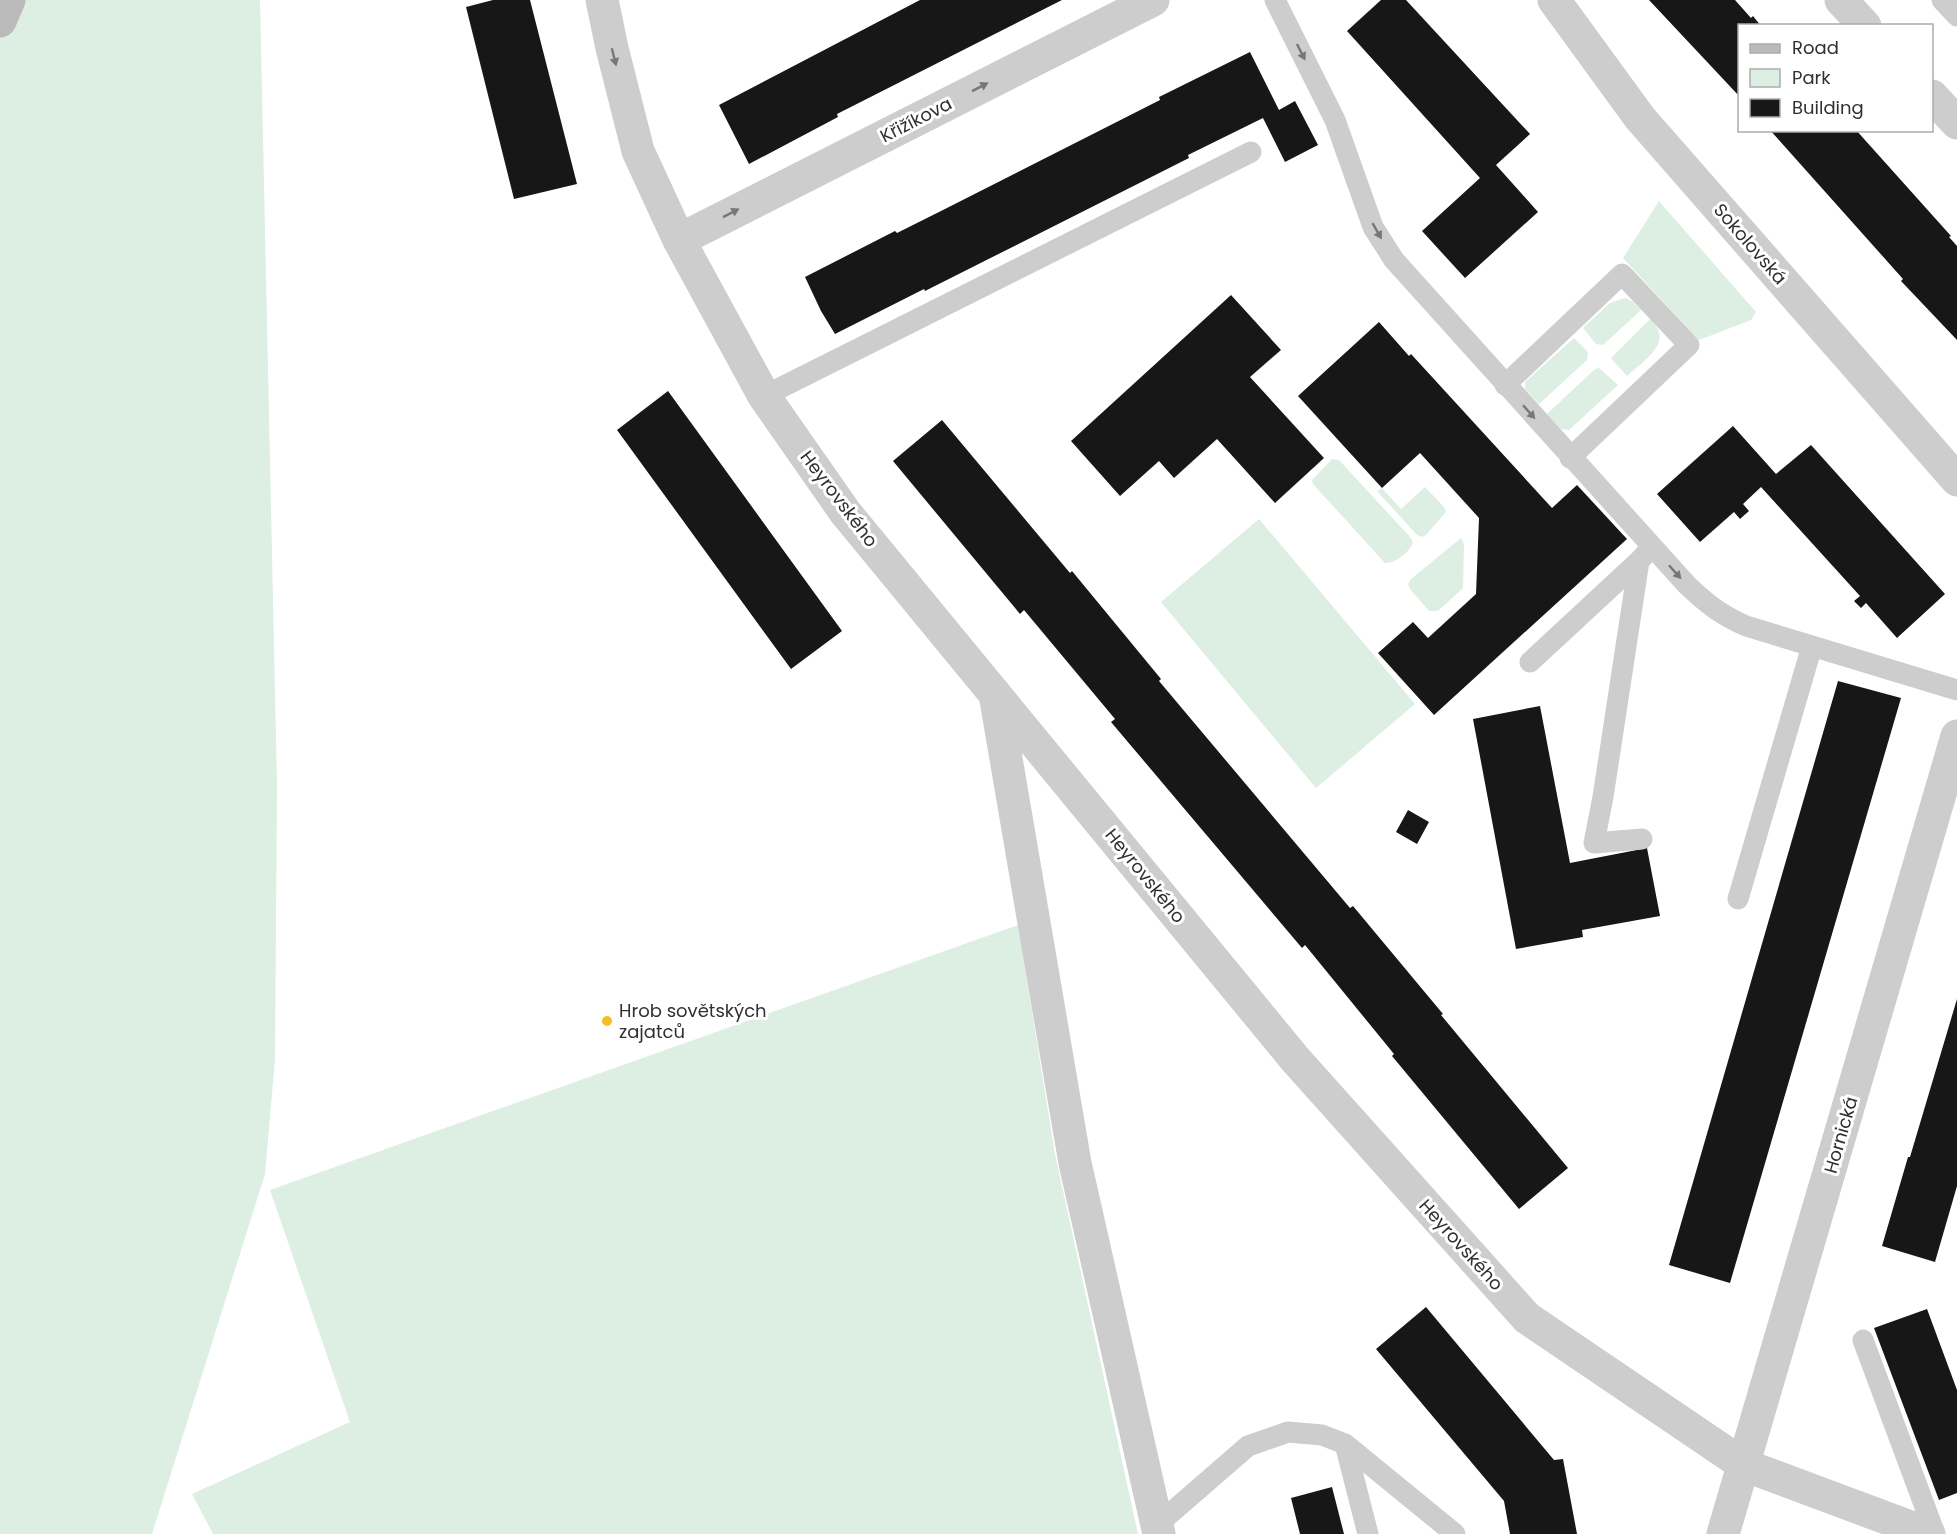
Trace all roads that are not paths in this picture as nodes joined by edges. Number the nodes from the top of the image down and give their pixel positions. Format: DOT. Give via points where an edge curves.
graph roads {
  1 [pos="9,0"];
  2 [pos="602,0"];
  3 [pos="1153,0"];
  4 [pos="1275,0"];
  5 [pos="1554,0"];
  6 [pos="1841,0"];
  7 [pos="1942,0"];
  8 [pos="1957,16"];
  9 [pos="0,21"];
  10 [pos="1863,24"];
  11 [pos="1933,97"];
  12 [pos="1957,123"];
  13 [pos="1251,152"];
  14 [pos="679,240"];
  15 [pos="1505,385"];
  16 [pos="764,396"];
  17 [pos="1570,458"];
  18 [pos="1957,480"];
  19 [pos="1645,554"];
  20 [pos="1812,646"];
  21 [pos="1530,662"];
  22 [pos="1957,690"];
  23 [pos="994,692"];
  24 [pos="1957,736"];
  25 [pos="1642,839"];
  26 [pos="1738,899"];
  27 [pos="1863,1340"];
  28 [pos="1345,1444"];
  29 [pos="1744,1465"];
  30 [pos="1158,1529"];
  31 [pos="1368,1534"];
  32 [pos="1455,1534"];
  33 [pos="1723,1534"];
  34 [pos="1929,1534"];
  35 [pos="1935,1534"];
  1 -- 9 [label="street"];
  2 -- 14 [label="street, Heyrovského, one-way" via="638,151"];
  14 -- 3 [label="street, Křižíkova, one-way"];
  4 -- 15 [label="lane, one-way" via="1335,120 1373,227 1394,260"];
  5 -- 18 [label="street, Sokolovská" via="1640,118"];
  6 -- 10 [label="street"];
  7 -- 8 [label="lane"];
  11 -- 12 [label="street"];
  13 -- 16 [label="lane"];
  14 -- 16 [label="street, Heyrovského"];
  15 -- 17 [label="lane, one-way"];
  15 -- 17 [label="lane" via="1622,274 1689,345"];
  16 -- 23 [label="street, Heyrovského" via="845,512"];
  17 -- 19 [label="lane"];
  19 -- 20 [label="lane, one-way" via="1724,616"];
  19 -- 21 [label="lane"];
  19 -- 25 [label="lane" via="1593,843"];
  20 -- 22 [label="lane"];
  20 -- 26 [label="lane"];
  23 -- 29 [label="street, Heyrovského" via="1294,1059 1527,1318"];
  23 -- 30 [label="street" via="1075,1163"];
  24 -- 29 [label="street, Hornická"];
  27 -- 35 [label="lane"];
  28 -- 30 [label="lane" via="1322,1435 1288,1432 1248,1446"];
  28 -- 31 [label="lane"];
  28 -- 32 [label="lane"];
  29 -- 33 [label="street, Hornická"];
  29 -- 34 [label="street, Heyrovského"];
}
